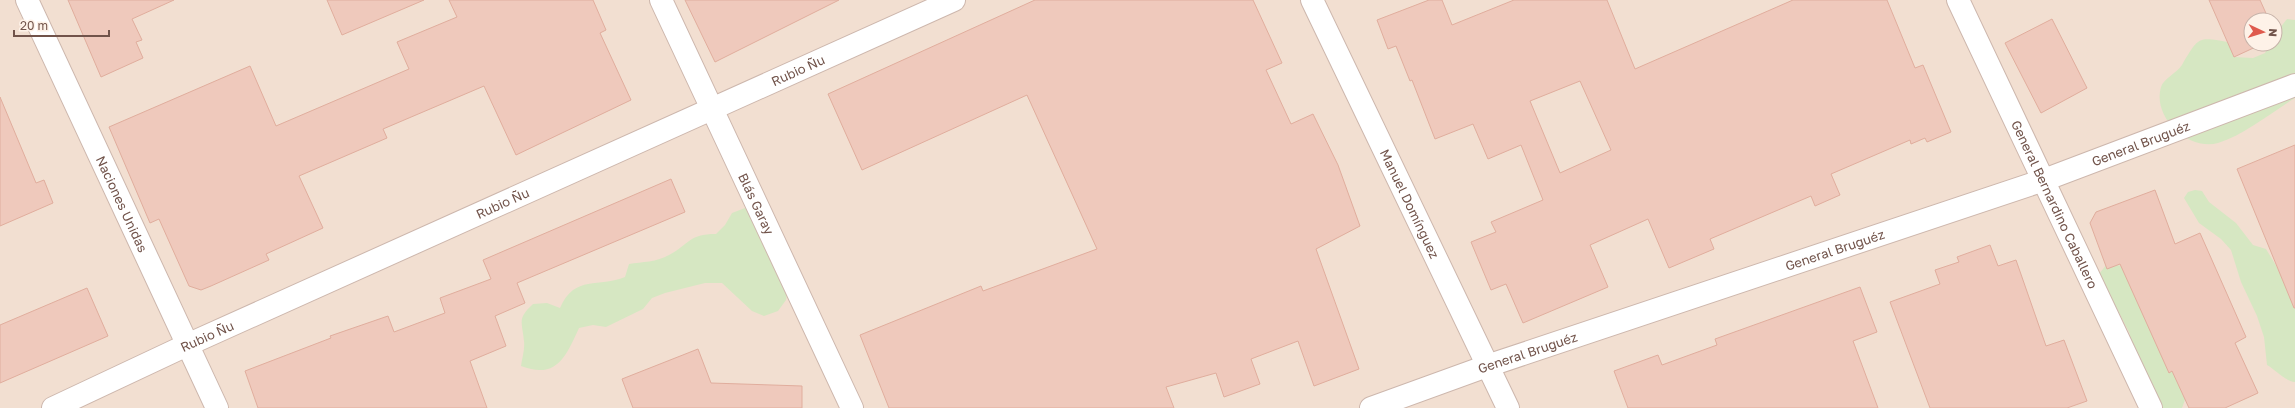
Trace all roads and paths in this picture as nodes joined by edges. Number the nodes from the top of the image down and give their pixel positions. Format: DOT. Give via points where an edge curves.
graph roads {
  1 [pos="27,0"];
  2 [pos="661,0"];
  3 [pos="954,0"];
  4 [pos="1312,0"];
  5 [pos="1958,0"];
  6 [pos="2295,85"];
  7 [pos="713,110"];
  8 [pos="2044,180"];
  9 [pos="187,345"];
  10 [pos="1488,366"];
  11 [pos="53,408"];
  12 [pos="217,408"];
  13 [pos="852,408"];
  14 [pos="1371,408"];
  15 [pos="1508,408"];
  16 [pos="2151,408"];
  1 -- 9 [label="street, Naciones Unidas"];
  2 -- 7 [label="street, Blás Garay"];
  3 -- 7 [label="street, Rubio Ñu"];
  4 -- 10 [label="street, Manuel Domínguez"];
  5 -- 8 [label="street, General Bernardino Caballero"];
  6 -- 8 [label="street, General Bruguéz"];
  7 -- 9 [label="street, Rubio Ñu"];
  7 -- 13 [label="street, Blás Garay"];
  8 -- 10 [label="street, General Bruguéz"];
  8 -- 16 [label="street, General Bernardino Caballero"];
  9 -- 11 [label="street, Rubio Ñu"];
  9 -- 12 [label="street, Naciones Unidas"];
  10 -- 14 [label="street, General Bruguéz"];
  10 -- 15 [label="street, Manuel Domínguez"];
}
